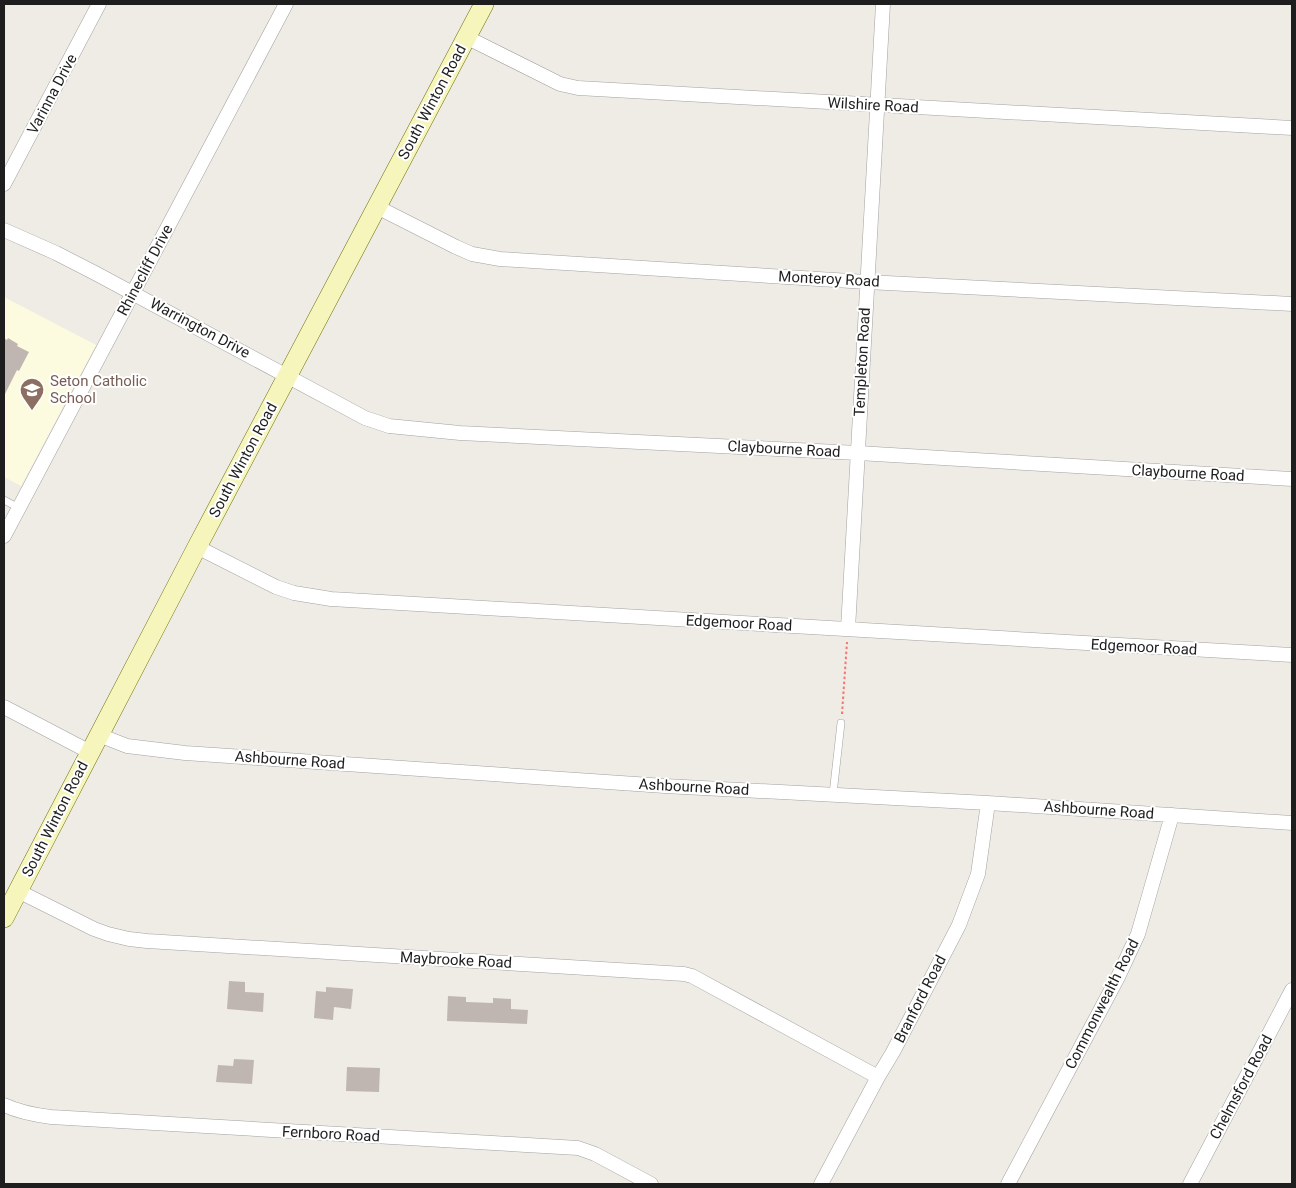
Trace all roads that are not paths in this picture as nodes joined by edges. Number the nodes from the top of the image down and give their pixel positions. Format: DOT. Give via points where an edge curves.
graph roads {
  1 [pos="100,4"];
  2 [pos="286,4"];
  3 [pos="484,4"];
  4 [pos="883,4"];
  5 [pos="466,37"];
  6 [pos="876,105"];
  7 [pos="1292,128"];
  8 [pos="4,184"];
  9 [pos="377,207"];
  10 [pos="4,230"];
  11 [pos="867,282"];
  12 [pos="132,293"];
  13 [pos="1292,304"];
  14 [pos="288,375"];
  15 [pos="858,453"];
  16 [pos="1292,479"];
  17 [pos="4,500"];
  18 [pos="19,508"];
  19 [pos="4,536"];
  20 [pos="197,547"];
  21 [pos="848,630"];
  22 [pos="1292,656"];
  23 [pos="4,707"];
  24 [pos="841,723"];
  25 [pos="99,735"];
  26 [pos="90,752"];
  27 [pos="833,794"];
  28 [pos="988,803"];
  29 [pos="1172,815"];
  30 [pos="1292,823"];
  31 [pos="18,891"];
  32 [pos="4,918"];
  33 [pos="1292,990"];
  34 [pos="878,1076"];
  35 [pos="4,1105"];
  36 [pos="651,1184"];
  37 [pos="821,1184"];
  38 [pos="1008,1184"];
  39 [pos="1191,1184"];
  1 -- 8 [label="street, Varinna Drive"];
  2 -- 12 [label="street, Rhinecliff Drive"];
  3 -- 5 [label="main road, South Winton Road"];
  4 -- 6 [label="street, Templeton Road"];
  5 -- 6 [label="street, Wilshire Road" via="560,84 578,88"];
  5 -- 9 [label="main road, South Winton Road"];
  6 -- 7 [label="street, Wilshire Road"];
  6 -- 11 [label="street, Templeton Road"];
  9 -- 11 [label="street, Monteroy Road" via="456,247 500,259"];
  9 -- 14 [label="main road, South Winton Road"];
  10 -- 12 [label="street, Warrington Drive"];
  11 -- 13 [label="street, Monteroy Road"];
  11 -- 15 [label="street, Templeton Road"];
  12 -- 14 [label="street, Warrington Drive"];
  12 -- 18 [label="street, Rhinecliff Drive"];
  14 -- 15 [label="street, Claybourne Road" via="365,418 389,426 460,433"];
  14 -- 20 [label="main road, South Winton Road"];
  15 -- 16 [label="street, Claybourne Road"];
  15 -- 21 [label="street, Templeton Road"];
  17 -- 18 [label="lane"];
  18 -- 19 [label="street, Rhinecliff Drive"];
  20 -- 21 [label="street, Edgemoor Road" via="276,587 324,598"];
  20 -- 25 [label="main road, South Winton Road"];
  21 -- 22 [label="street, Edgemoor Road"];
  23 -- 26 [label="street"];
  24 -- 27 [label="lane"];
  25 -- 26 [label="main road, South Winton Road"];
  25 -- 27 [label="street, Ashbourne Road" via="127,746 185,753"];
  26 -- 31 [label="main road, South Winton Road"];
  27 -- 28 [label="street, Ashbourne Road"];
  28 -- 29 [label="street, Ashbourne Road"];
  28 -- 34 [label="street, Branford Road" via="978,874 959,925"];
  29 -- 30 [label="street, Ashbourne Road"];
  29 -- 38 [label="street, Commonwealth Road" via="1134,943"];
  31 -- 32 [label="main road, South Winton Road"];
  31 -- 34 [label="street, Maybrooke Road" via="94,929 129,939 684,974"];
  33 -- 39 [label="street, Chelmsford Road"];
  34 -- 37 [label="street, Branford Road"];
  35 -- 36 [label="street, Fernboro Road" via="51,1118 578,1148"];
}
